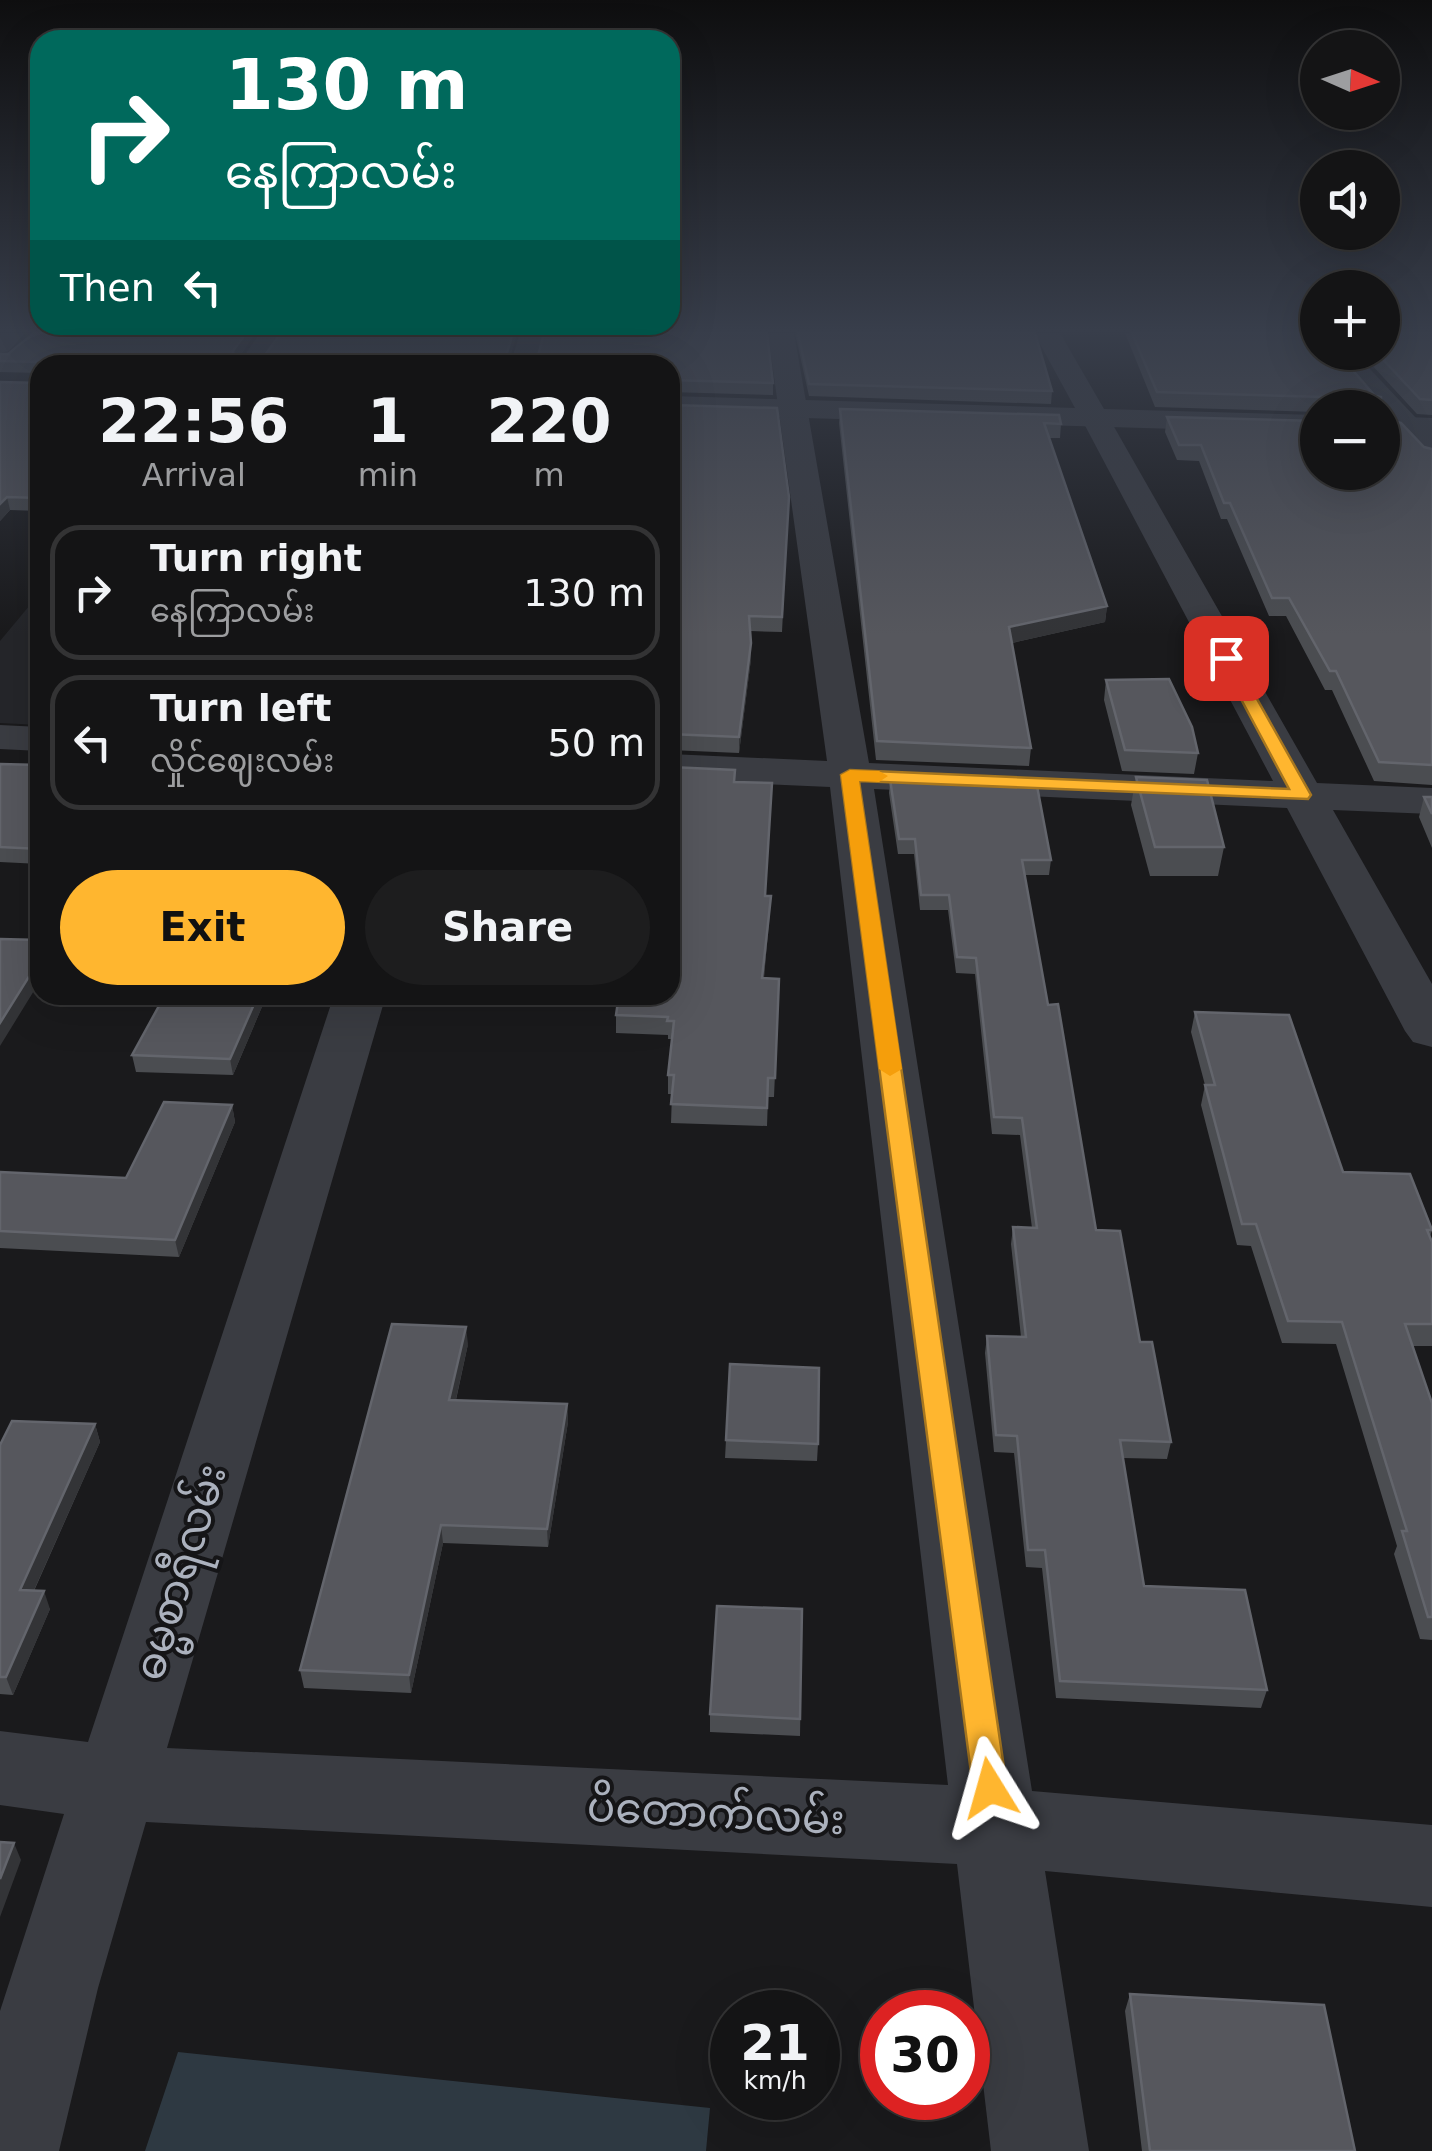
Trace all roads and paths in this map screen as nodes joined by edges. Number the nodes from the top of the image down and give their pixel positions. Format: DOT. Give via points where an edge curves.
graph roads {
  1 [pos="798,433"];
  2 [pos="1102,433"];
  3 [pos="1414,433"];
  4 [pos="1432,453"];
  5 [pos="680,767"];
  6 [pos="850,775"];
  7 [pos="1302,795"];
  8 [pos="1432,801"];
  9 [pos="357,1005"];
  10 [pos="1432,1030"];
  11 [pos="0,1768"];
  12 [pos="114,1783"];
  13 [pos="995,1827"];
  14 [pos="1432,1866"];
  15 [pos="10,2151"];
  16 [pos="1040,2151"];
  1 -- 6 [label="street"];
  2 -- 7 [label="street"];
  3 -- 4 [label="street"];
  5 -- 6 [label="street"];
  6 -- 7 [label="street"];
  6 -- 13 [label="street"];
  7 -- 8 [label="street"];
  7 -- 10 [label="street"];
  9 -- 12 [label="street, ဓမ္မစာရီလမ်း"];
  11 -- 12 [label="street, ပိတောက်လမ်း"];
  12 -- 13 [label="street, ပိတောက်လမ်း"];
  12 -- 15 [label="street, ဓမ္မစာရီလမ်း"];
  13 -- 14 [label="street, ပိတောက်လမ်း"];
  13 -- 16 [label="street"];
}
